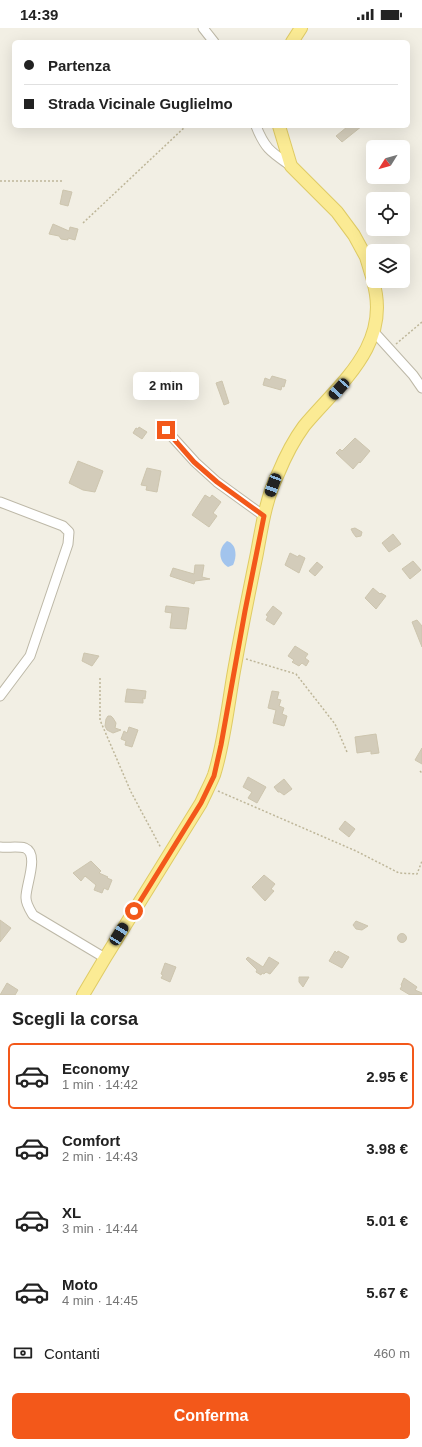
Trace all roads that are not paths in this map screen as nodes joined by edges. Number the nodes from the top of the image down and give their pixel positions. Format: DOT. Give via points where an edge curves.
graph roads {
  1 [pos="203,28"];
  2 [pos="302,28"];
  3 [pos="212,40"];
  4 [pos="293,40"];
  5 [pos="257,128"];
  6 [pos="280,128"];
  7 [pos="291,166"];
  8 [pos="366,257"];
  9 [pos="375,288"];
  10 [pos="374,332"];
  11 [pos="422,388"];
  12 [pos="166,430"];
  13 [pos="0,502"];
  14 [pos="264,516"];
  15 [pos="0,696"];
  16 [pos="0,848"];
  17 [pos="105,958"];
  18 [pos="83,995"];
  1 -- 3 [label="street"];
  2 -- 4 [label="main road"];
  5 -- 7 [label="street" via="261,140 272,153"];
  6 -- 7 [label="main road"];
  7 -- 8 [label="main road" via="337,212 354,234"];
  9 -- 10 [label="main road" via="377,311"];
  10 -- 11 [label="street"];
  10 -- 14 [label="main road" via="353,371 304,427 291,446 277,475"];
  12 -- 14 [label="street" via="194,462"];
  13 -- 15 [label="street" via="63,526 69,532 68,544 30,656"];
  14 -- 17 [label="main road" via="214,776 201,803"];
  16 -- 17 [label="street" via="23,848 28,850 31,856 26,898 33,915"];
  17 -- 18 [label="main road"];
}
